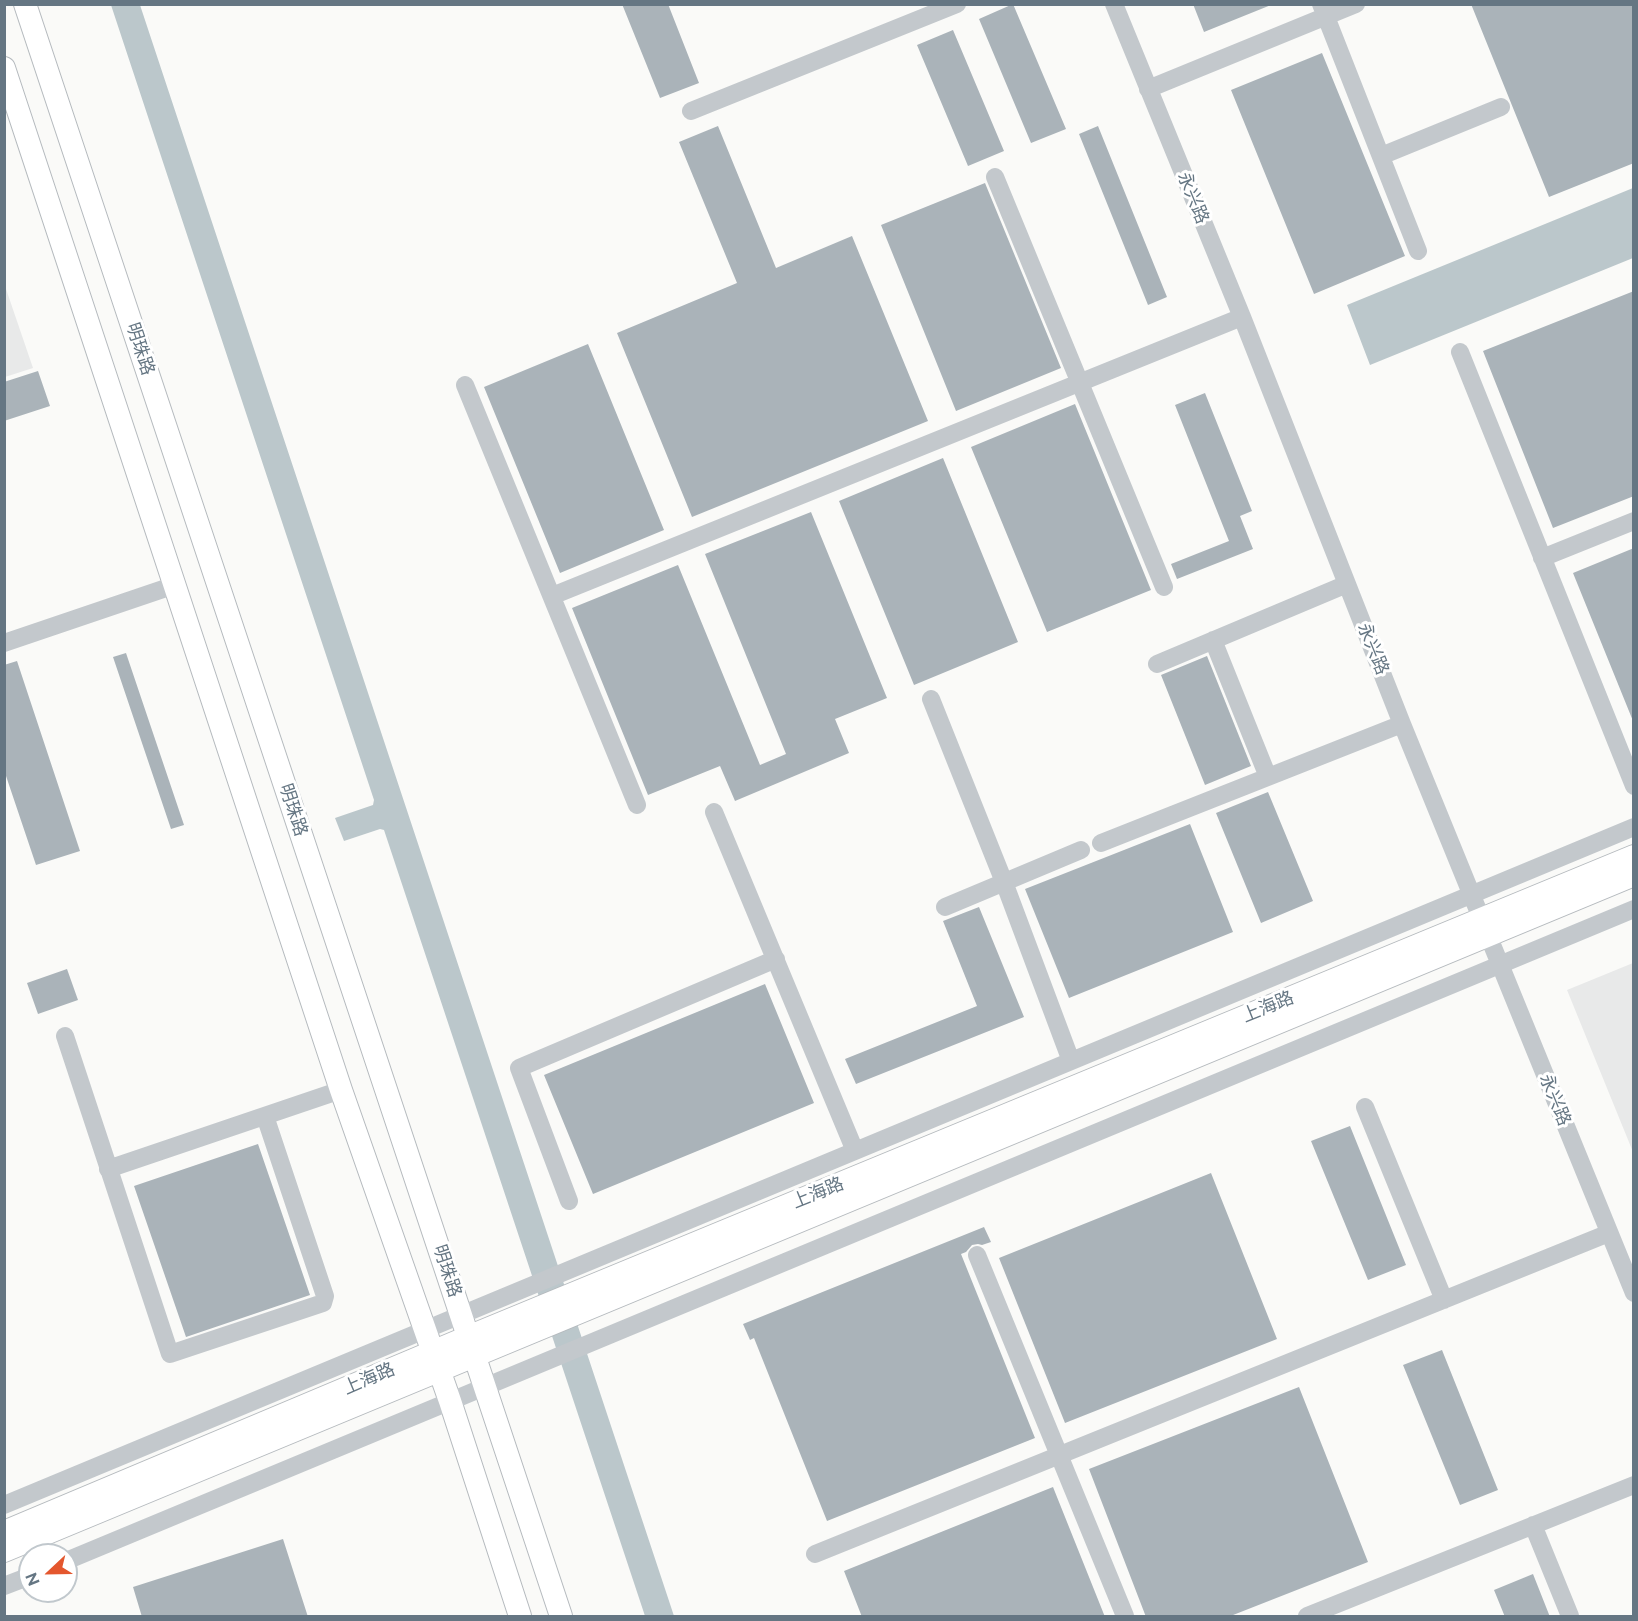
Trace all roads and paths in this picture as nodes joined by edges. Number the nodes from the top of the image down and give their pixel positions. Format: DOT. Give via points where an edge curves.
graph roads {
  1 [pos="25,4"];
  2 [pos="957,4"];
  3 [pos="1114,4"];
  4 [pos="1356,4"];
  5 [pos="1324,10"];
  6 [pos="4,68"];
  7 [pos="1148,89"];
  8 [pos="1501,107"];
  9 [pos="691,111"];
  10 [pos="1381,156"];
  11 [pos="995,177"];
  12 [pos="1418,251"];
  13 [pos="1242,317"];
  14 [pos="1460,352"];
  15 [pos="1080,383"];
  16 [pos="465,385"];
  17 [pos="1634,520"];
  18 [pos="1542,558"];
  19 [pos="1347,584"];
  20 [pos="175,585"];
  21 [pos="1164,587"];
  22 [pos="552,596"];
  23 [pos="1213,640"];
  24 [pos="4,643"];
  25 [pos="1157,664"];
  26 [pos="932,699"];
  27 [pos="1402,723"];
  28 [pos="1268,777"];
  29 [pos="1634,786"];
  30 [pos="637,805"];
  31 [pos="714,812"];
  32 [pos="1634,826"];
  33 [pos="1101,843"];
  34 [pos="1082,850"];
  35 [pos="1634,856"];
  36 [pos="1634,875"];
  37 [pos="1004,882"];
  38 [pos="1472,894"];
  39 [pos="945,907"];
  40 [pos="1634,909"];
  41 [pos="1485,927"];
  42 [pos="776,959"];
  43 [pos="1500,964"];
  44 [pos="65,1036"];
  45 [pos="1071,1061"];
  46 [pos="341,1090"];
  47 [pos="1365,1107"];
  48 [pos="265,1116"];
  49 [pos="855,1150"];
  50 [pos="108,1169"];
  51 [pos="569,1201"];
  52 [pos="1609,1233"];
  53 [pos="977,1255"];
  54 [pos="1634,1293"];
  55 [pos="1444,1300"];
  56 [pos="461,1315"];
  57 [pos="425,1330"];
  58 [pos="472,1346"];
  59 [pos="436,1361"];
  60 [pos="485,1386"];
  61 [pos="450,1401"];
  62 [pos="1059,1455"];
  63 [pos="1634,1485"];
  64 [pos="4,1505"];
  65 [pos="1533,1525"];
  66 [pos="4,1532"];
  67 [pos="4,1551"];
  68 [pos="815,1554"];
  69 [pos="78,1556"];
  70 [pos="520,1617"];
  71 [pos="561,1617"];
  72 [pos="1125,1617"];
  73 [pos="1306,1617"];
  74 [pos="1570,1617"];
  1 -- 56 [label="main road, 明珠路"];
  2 -- 9 [label="street"];
  3 -- 7 [label="street, 永兴路"];
  4 -- 5 [label="street"];
  5 -- 7 [label="street"];
  5 -- 10 [label="street"];
  6 -- 20 [label="main road"];
  7 -- 13 [label="street, 永兴路"];
  8 -- 10 [label="street"];
  10 -- 12 [label="street"];
  11 -- 15 [label="street"];
  13 -- 15 [label="street"];
  13 -- 19 [label="street, 永兴路"];
  14 -- 18 [label="street"];
  15 -- 21 [label="street"];
  15 -- 22 [label="street"];
  16 -- 22 [label="street"];
  17 -- 18 [label="street"];
  18 -- 29 [label="street"];
  19 -- 23 [label="street"];
  19 -- 27 [label="street, 永兴路"];
  20 -- 24 [label="street"];
  20 -- 46 [label="main road"];
  22 -- 30 [label="street"];
  23 -- 25 [label="street"];
  23 -- 28 [label="street"];
  26 -- 37 [label="street"];
  27 -- 28 [label="street"];
  27 -- 38 [label="street, 永兴路"];
  28 -- 33 [label="street"];
  31 -- 42 [label="street"];
  32 -- 38 [label="street"];
  34 -- 37 [label="street"];
  35 -- 41 [label="main road, 上海路"];
  36 -- 41 [label="main road, 上海路"];
  37 -- 39 [label="street"];
  37 -- 45 [label="street"];
  38 -- 41 [label="street, 永兴路"];
  38 -- 45 [label="street"];
  40 -- 43 [label="street"];
  41 -- 43 [label="street, 永兴路"];
  41 -- 58 [label="main road, 上海路"];
  42 -- 49 [label="street"];
  42 -- 51 [label="street" via="519,1068"];
  43 -- 52 [label="street, 永兴路"];
  43 -- 60 [label="street"];
  44 -- 50 [label="street"];
  45 -- 49 [label="street"];
  46 -- 48 [label="street"];
  46 -- 57 [label="main road"];
  47 -- 55 [label="street"];
  48 -- 50 [label="street"];
  48 -- 50 [label="street" via="326,1296 323,1303 170,1354"];
  49 -- 56 [label="street"];
  52 -- 54 [label="street, 永兴路"];
  52 -- 55 [label="street"];
  53 -- 62 [label="street"];
  55 -- 62 [label="street"];
  56 -- 57 [label="street"];
  56 -- 58 [label="main road, 明珠路"];
  57 -- 59 [label="main road"];
  57 -- 64 [label="street"];
  58 -- 59 [label="main road, 上海路"];
  58 -- 60 [label="main road, 明珠路"];
  59 -- 61 [label="main road"];
  59 -- 66 [label="main road, 上海路"];
  59 -- 67 [label="main road, 上海路"];
  60 -- 61 [label="street"];
  60 -- 71 [label="main road, 明珠路"];
  61 -- 69 [label="street"];
  61 -- 70 [label="main road"];
  62 -- 68 [label="street"];
  62 -- 72 [label="street"];
  63 -- 65 [label="street"];
  65 -- 73 [label="street"];
  65 -- 74 [label="street"];
}
